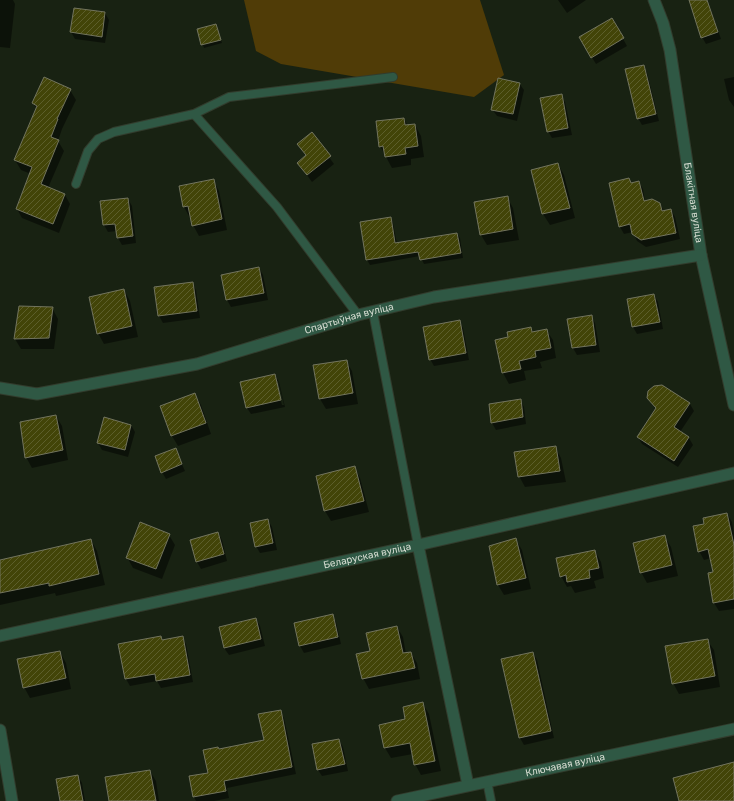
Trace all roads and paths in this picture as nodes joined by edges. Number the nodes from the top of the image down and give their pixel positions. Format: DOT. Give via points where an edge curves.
graph roads {
  1 [pos="654,0"];
  2 [pos="393,78"];
  3 [pos="194,114"];
  4 [pos="76,184"];
  5 [pos="702,255"];
  6 [pos="373,312"];
  7 [pos="358,315"];
  8 [pos="0,388"];
  9 [pos="734,405"];
  10 [pos="734,473"];
  11 [pos="418,545"];
  12 [pos="0,636"];
  13 [pos="734,729"];
  14 [pos="0,730"];
  15 [pos="487,782"];
  16 [pos="468,785"];
  17 [pos="12,801"];
  18 [pos="397,801"];
  19 [pos="492,801"];
  1 -- 5 [label="street, Блакітная вуліца" via="670,50"];
  2 -- 3 [label="lane" via="229,97"];
  3 -- 4 [label="lane" via="114,132 98,139 88,151"];
  3 -- 7 [label="lane" via="277,207"];
  5 -- 6 [label="street, Спартыўная вуліца" via="434,297"];
  5 -- 9 [label="street, Блакітная вуліца"];
  6 -- 7 [label="street, Спартыўная вуліца"];
  6 -- 11 [label="lane"];
  7 -- 8 [label="street, Спартыўная вуліца" via="197,364 37,394"];
  10 -- 11 [label="street, Беларуская вуліца"];
  11 -- 12 [label="street, Беларуская вуліца"];
  11 -- 16 [label="street"];
  13 -- 15 [label="street, Ключавая вуліца"];
  14 -- 17 [label="street"];
  15 -- 16 [label="street, Ключавая вуліца"];
  15 -- 19 [label="lane"];
  16 -- 18 [label="street, Ключавая вуліца"];
}
